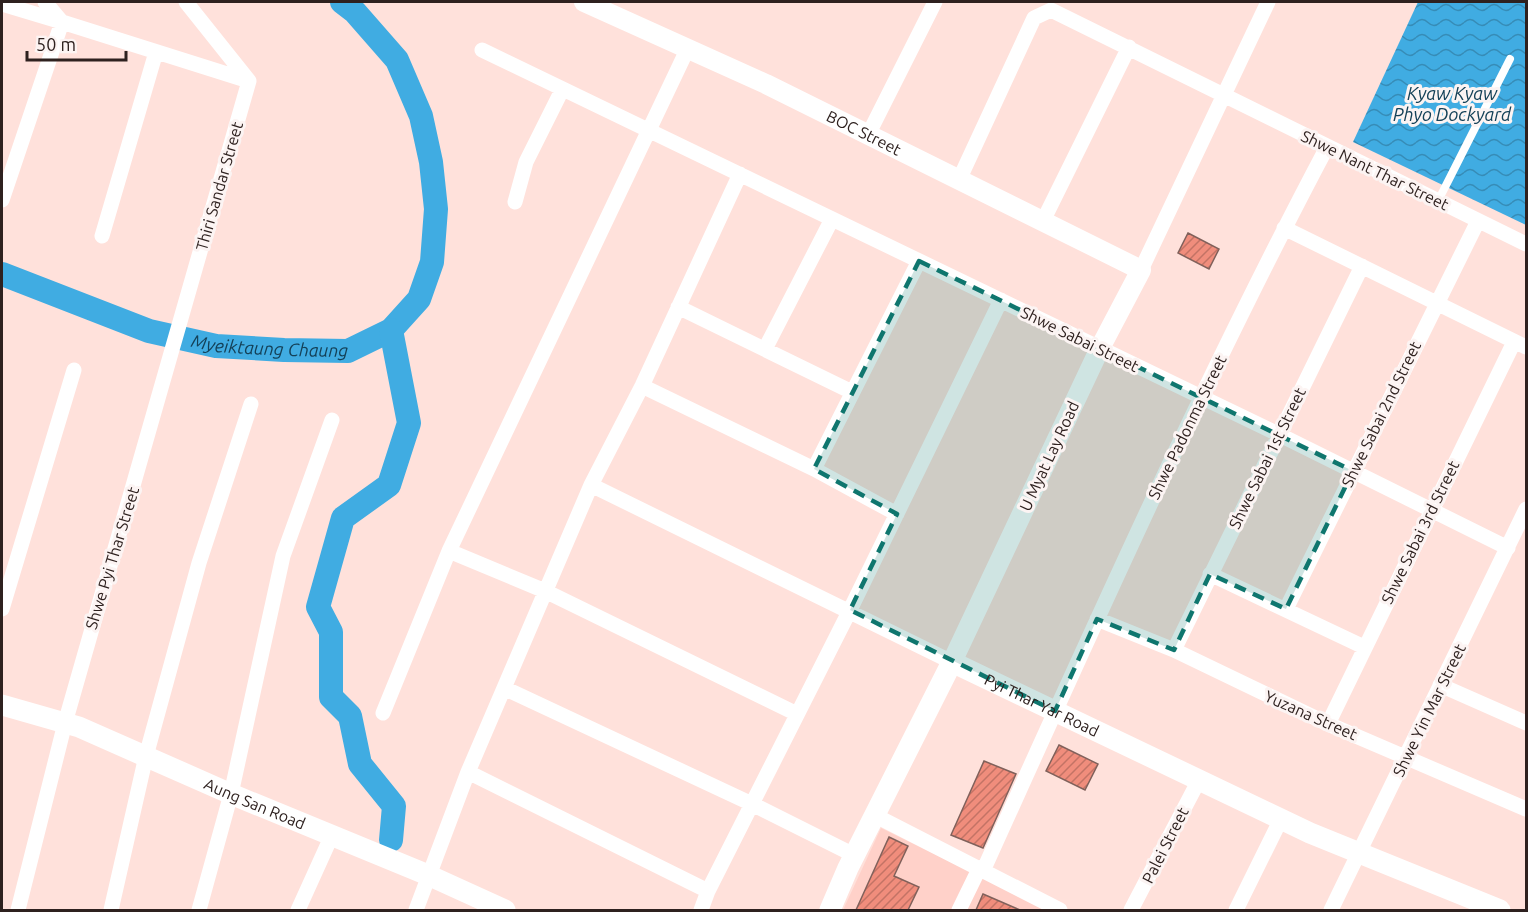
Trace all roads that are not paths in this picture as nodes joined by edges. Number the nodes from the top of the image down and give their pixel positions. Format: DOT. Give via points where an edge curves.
graph roads {
  1 [pos="45,2"];
  2 [pos="186,2"];
  3 [pos="584,2"];
  4 [pos="935,2"];
  5 [pos="1263,3"];
  6 [pos="2,4"];
  7 [pos="62,22"];
  8 [pos="1129,47"];
  9 [pos="687,50"];
  10 [pos="482,51"];
  11 [pos="156,52"];
  12 [pos="1510,59"];
  13 [pos="249,81"];
  14 [pos="562,90"];
  15 [pos="1224,94"];
  16 [pos="650,131"];
  17 [pos="868,135"];
  18 [pos="1327,147"];
  19 [pos="740,174"];
  20 [pos="958,180"];
  21 [pos="2,200"];
  22 [pos="1438,201"];
  23 [pos="515,202"];
  24 [pos="832,219"];
  25 [pos="1042,221"];
  26 [pos="1478,221"];
  27 [pos="1284,228"];
  28 [pos="102,236"];
  29 [pos="1527,244"];
  30 [pos="919,261"];
  31 [pos="1362,266"];
  32 [pos="1141,270"];
  33 [pos="1001,300"];
  34 [pos="1436,303"];
  35 [pos="678,306"];
  36 [pos="1520,344"];
  37 [pos="1100,348"];
  38 [pos="765,349"];
  39 [pos="74,370"];
  40 [pos="642,386"];
  41 [pos="852,392"];
  42 [pos="161,394"];
  43 [pos="1201,398"];
  44 [pos="251,404"];
  45 [pos="332,420"];
  46 [pos="1278,434"];
  47 [pos="814,469"];
  48 [pos="1353,471"];
  49 [pos="591,485"];
  50 [pos="1527,509"];
  51 [pos="1430,510"];
  52 [pos="897,514"];
  53 [pos="1508,548"];
  54 [pos="448,550"];
  55 [pos="1210,574"];
  56 [pos="544,591"];
  57 [pos="2,609"];
  58 [pos="1286,609"];
  59 [pos="850,610"];
  60 [pos="1097,619"];
  61 [pos="1364,647"];
  62 [pos="1174,650"];
  63 [pos="952,662"];
  64 [pos="1440,685"];
  65 [pos="504,688"];
  66 [pos="2,705"];
  67 [pos="1055,711"];
  68 [pos="383,713"];
  69 [pos="797,714"];
  70 [pos="65,723"];
  71 [pos="1527,723"];
  72 [pos="1328,724"];
  73 [pos="146,756"];
  74 [pos="1407,756"];
  75 [pos="468,772"];
  76 [pos="1199,780"];
  77 [pos="231,794"];
  78 [pos="752,804"];
  79 [pos="1527,809"];
  80 [pos="874,815"];
  81 [pos="1281,819"];
  82 [pos="332,835"];
  83 [pos="854,855"];
  84 [pos="1359,855"];
  85 [pos="981,870"];
  86 [pos="428,875"];
  87 [pos="708,891"];
  88 [pos="18,910"];
  89 [pos="111,910"];
  90 [pos="199,910"];
  91 [pos="298,910"];
  92 [pos="416,910"];
  93 [pos="505,910"];
  94 [pos="701,910"];
  95 [pos="830,910"];
  96 [pos="959,910"];
  97 [pos="1060,910"];
  98 [pos="1131,910"];
  99 [pos="1236,910"];
  100 [pos="1331,910"];
  101 [pos="1500,910"];
  1 -- 7 [label="street"];
  2 -- 13 [label="street"];
  3 -- 9 [label="street, BOC Street"];
  4 -- 17 [label="street"];
  5 -- 15 [label="street, U Myat Lay Road"];
  6 -- 7 [label="street"];
  7 -- 11 [label="street"];
  7 -- 21 [label="street"];
  8 -- 15 [label="street, Shwe Nant Thar Street"];
  8 -- 20 [label="street, Shwe Nant Thar Street" via="1051,10 1034,18"];
  8 -- 25 [label="street"];
  9 -- 16 [label="street"];
  9 -- 17 [label="street, BOC Street"];
  10 -- 14 [label="street, Shwe Sabai Street"];
  11 -- 13 [label="street"];
  11 -- 28 [label="street"];
  12 -- 22 [label="lane"];
  13 -- 42 [label="street, Thiri Sandar Street"];
  14 -- 16 [label="street, Shwe Sabai Street"];
  14 -- 23 [label="street" via="526,162"];
  15 -- 18 [label="street, Shwe Nant Thar Street"];
  15 -- 32 [label="street, U Myat Lay Road"];
  16 -- 19 [label="street, Shwe Sabai Street"];
  16 -- 54 [label="street"];
  17 -- 20 [label="street, BOC Street"];
  18 -- 22 [label="street, Shwe Nant Thar Street"];
  18 -- 27 [label="street, Shwe Padonma Street"];
  19 -- 24 [label="street, Shwe Sabai Street"];
  19 -- 35 [label="street"];
  20 -- 25 [label="street, BOC Street"];
  22 -- 26 [label="street, Shwe Nant Thar Street"];
  24 -- 30 [label="street, Shwe Sabai Street"];
  24 -- 38 [label="street"];
  25 -- 32 [label="street, BOC Street"];
  26 -- 29 [label="street, Shwe Nant Thar Street"];
  26 -- 34 [label="street, Shwe Sabai 2nd Street"];
  27 -- 31 [label="street"];
  27 -- 43 [label="street, Shwe Padonma Street"];
  30 -- 33 [label="street, Shwe Sabai Street"];
  30 -- 41 [label="street"];
  31 -- 34 [label="street"];
  31 -- 46 [label="street, Shwe Sabai 1st Street"];
  32 -- 37 [label="street, U Myat Lay Road"];
  33 -- 37 [label="street, Shwe Sabai Street"];
  33 -- 52 [label="street"];
  34 -- 36 [label="street"];
  34 -- 48 [label="street, Shwe Sabai 2nd Street"];
  35 -- 38 [label="street"];
  35 -- 40 [label="street"];
  36 -- 51 [label="street, Shwe Sabai 3rd Street"];
  37 -- 43 [label="street, Shwe Sabai Street"];
  37 -- 63 [label="street, U Myat Lay Road"];
  38 -- 41 [label="street"];
  39 -- 57 [label="street"];
  40 -- 47 [label="street"];
  40 -- 49 [label="street"];
  41 -- 47 [label="street"];
  42 -- 70 [label="street, Shwe Pyi Thar Street"];
  43 -- 46 [label="street, Shwe Sabai Street"];
  43 -- 60 [label="street, Shwe Padonma Street"];
  44 -- 73 [label="street" via="199,563"];
  45 -- 77 [label="street" via="283,556"];
  46 -- 48 [label="street, Shwe Sabai Street"];
  46 -- 55 [label="street, Shwe Sabai 1st Street"];
  47 -- 52 [label="street"];
  48 -- 51 [label="street, Shwe Sabai Street"];
  48 -- 58 [label="street, Shwe Sabai 2nd Street"];
  49 -- 56 [label="street"];
  49 -- 59 [label="street, Pyi Thar Yar Road"];
  50 -- 53 [label="street, Shwe Yin Mar Street"];
  51 -- 53 [label="street, Shwe Sabai Street"];
  51 -- 61 [label="street, Shwe Sabai 3rd Street"];
  52 -- 59 [label="street"];
  53 -- 64 [label="street, Shwe Yin Mar Street"];
  54 -- 56 [label="street"];
  54 -- 68 [label="street"];
  55 -- 58 [label="street"];
  55 -- 62 [label="street, Shwe Sabai 1st Street"];
  56 -- 65 [label="street"];
  56 -- 69 [label="street"];
  58 -- 61 [label="street"];
  59 -- 63 [label="street, Pyi Thar Yar Road"];
  59 -- 69 [label="street"];
  60 -- 62 [label="street, Yuzana Street"];
  60 -- 67 [label="street, Shwe Padonma Street"];
  61 -- 72 [label="street, Shwe Sabai 3rd Street"];
  62 -- 72 [label="street, Yuzana Street"];
  63 -- 67 [label="main road, Pyi Thar Yar Road"];
  63 -- 80 [label="main road, U Myat Lay Road"];
  64 -- 71 [label="street"];
  64 -- 74 [label="street, Shwe Yin Mar Street"];
  65 -- 75 [label="street"];
  65 -- 78 [label="street"];
  66 -- 70 [label="main road, Aung San Road"];
  67 -- 76 [label="main road, Pyi Thar Yar Road"];
  67 -- 85 [label="street, Shwe Padonma Street"];
  69 -- 78 [label="street"];
  70 -- 73 [label="main road, Aung San Road"];
  70 -- 88 [label="street, Shwe Pyi Thar Street"];
  72 -- 74 [label="street, Yuzana Street"];
  73 -- 77 [label="main road, Aung San Road"];
  73 -- 89 [label="street"];
  74 -- 79 [label="street, Yuzana Street"];
  74 -- 84 [label="street, Shwe Yin Mar Street"];
  75 -- 86 [label="street"];
  75 -- 87 [label="street"];
  76 -- 81 [label="main road, Pyi Thar Yar Road"];
  76 -- 98 [label="street, Palei Street"];
  77 -- 82 [label="main road, Aung San Road"];
  77 -- 90 [label="street"];
  78 -- 83 [label="street"];
  78 -- 87 [label="street"];
  80 -- 83 [label="main road, U Myat Lay Road"];
  80 -- 85 [label="street"];
  81 -- 84 [label="main road, Pyi Thar Yar Road"];
  81 -- 99 [label="street"];
  82 -- 86 [label="main road, Aung San Road"];
  82 -- 91 [label="street"];
  83 -- 95 [label="main road, U Myat Lay Road"];
  84 -- 100 [label="street, Shwe Yin Mar Street"];
  84 -- 101 [label="main road, Pyi Thar Yar Road"];
  85 -- 96 [label="street, Shwe Padonma Street"];
  85 -- 97 [label="street"];
  86 -- 92 [label="street"];
  86 -- 93 [label="main road, Aung San Road"];
  87 -- 94 [label="street"];
}
